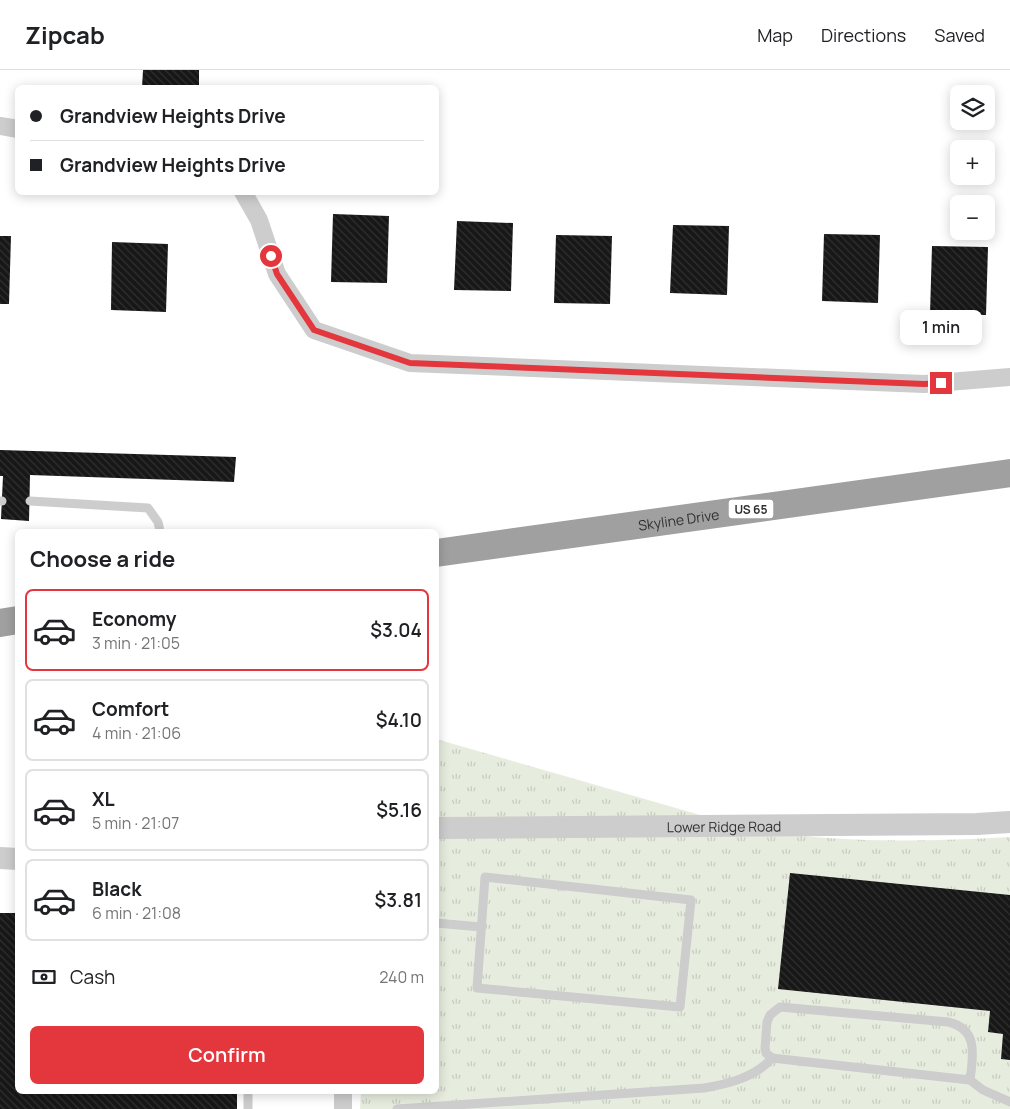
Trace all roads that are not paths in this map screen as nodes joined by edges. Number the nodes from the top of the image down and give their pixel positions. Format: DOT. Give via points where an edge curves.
graph roads {
  1 [pos="0,126"];
  2 [pos="15,128"];
  3 [pos="245,195"];
  4 [pos="1010,377"];
  5 [pos="1010,473"];
  6 [pos="30,501"];
  7 [pos="160,529"];
  8 [pos="439,553"];
  9 [pos="15,620"];
  10 [pos="0,623"];
  11 [pos="1010,822"];
  12 [pos="439,828"];
  13 [pos="0,858"];
  14 [pos="15,859"];
  15 [pos="439,923"];
  16 [pos="481,927"];
  17 [pos="772,1058"];
  18 [pos="970,1080"];
  19 [pos="248,1094"];
  20 [pos="343,1094"];
  21 [pos="1010,1102"];
  22 [pos="248,1109"];
  23 [pos="343,1109"];
  24 [pos="397,1109"];
  1 -- 2 [label="street"];
  3 -- 4 [label="street" via="258,220 277,274 314,330 410,363 924,384"];
  5 -- 8 [label="highway, Skyline Drive / US 65"];
  6 -- 7 [label="lane" via="148,508"];
  9 -- 10 [label="highway"];
  11 -- 12 [label="street, Lower Ridge Road"];
  13 -- 14 [label="street"];
  15 -- 16 [label="lane"];
  16 -- 16 [label="lane" via="477,988 680,1006 691,900 485,877"];
  17 -- 18 [label="lane"];
  17 -- 18 [label="lane" via="764,1048 767,1022 780,1007 948,1022 962,1028 972,1043 974,1054"];
  17 -- 24 [label="lane" via="749,1075 710,1087"];
  18 -- 21 [label="lane" via="979,1088"];
  19 -- 22 [label="lane"];
  20 -- 23 [label="street"];
}
